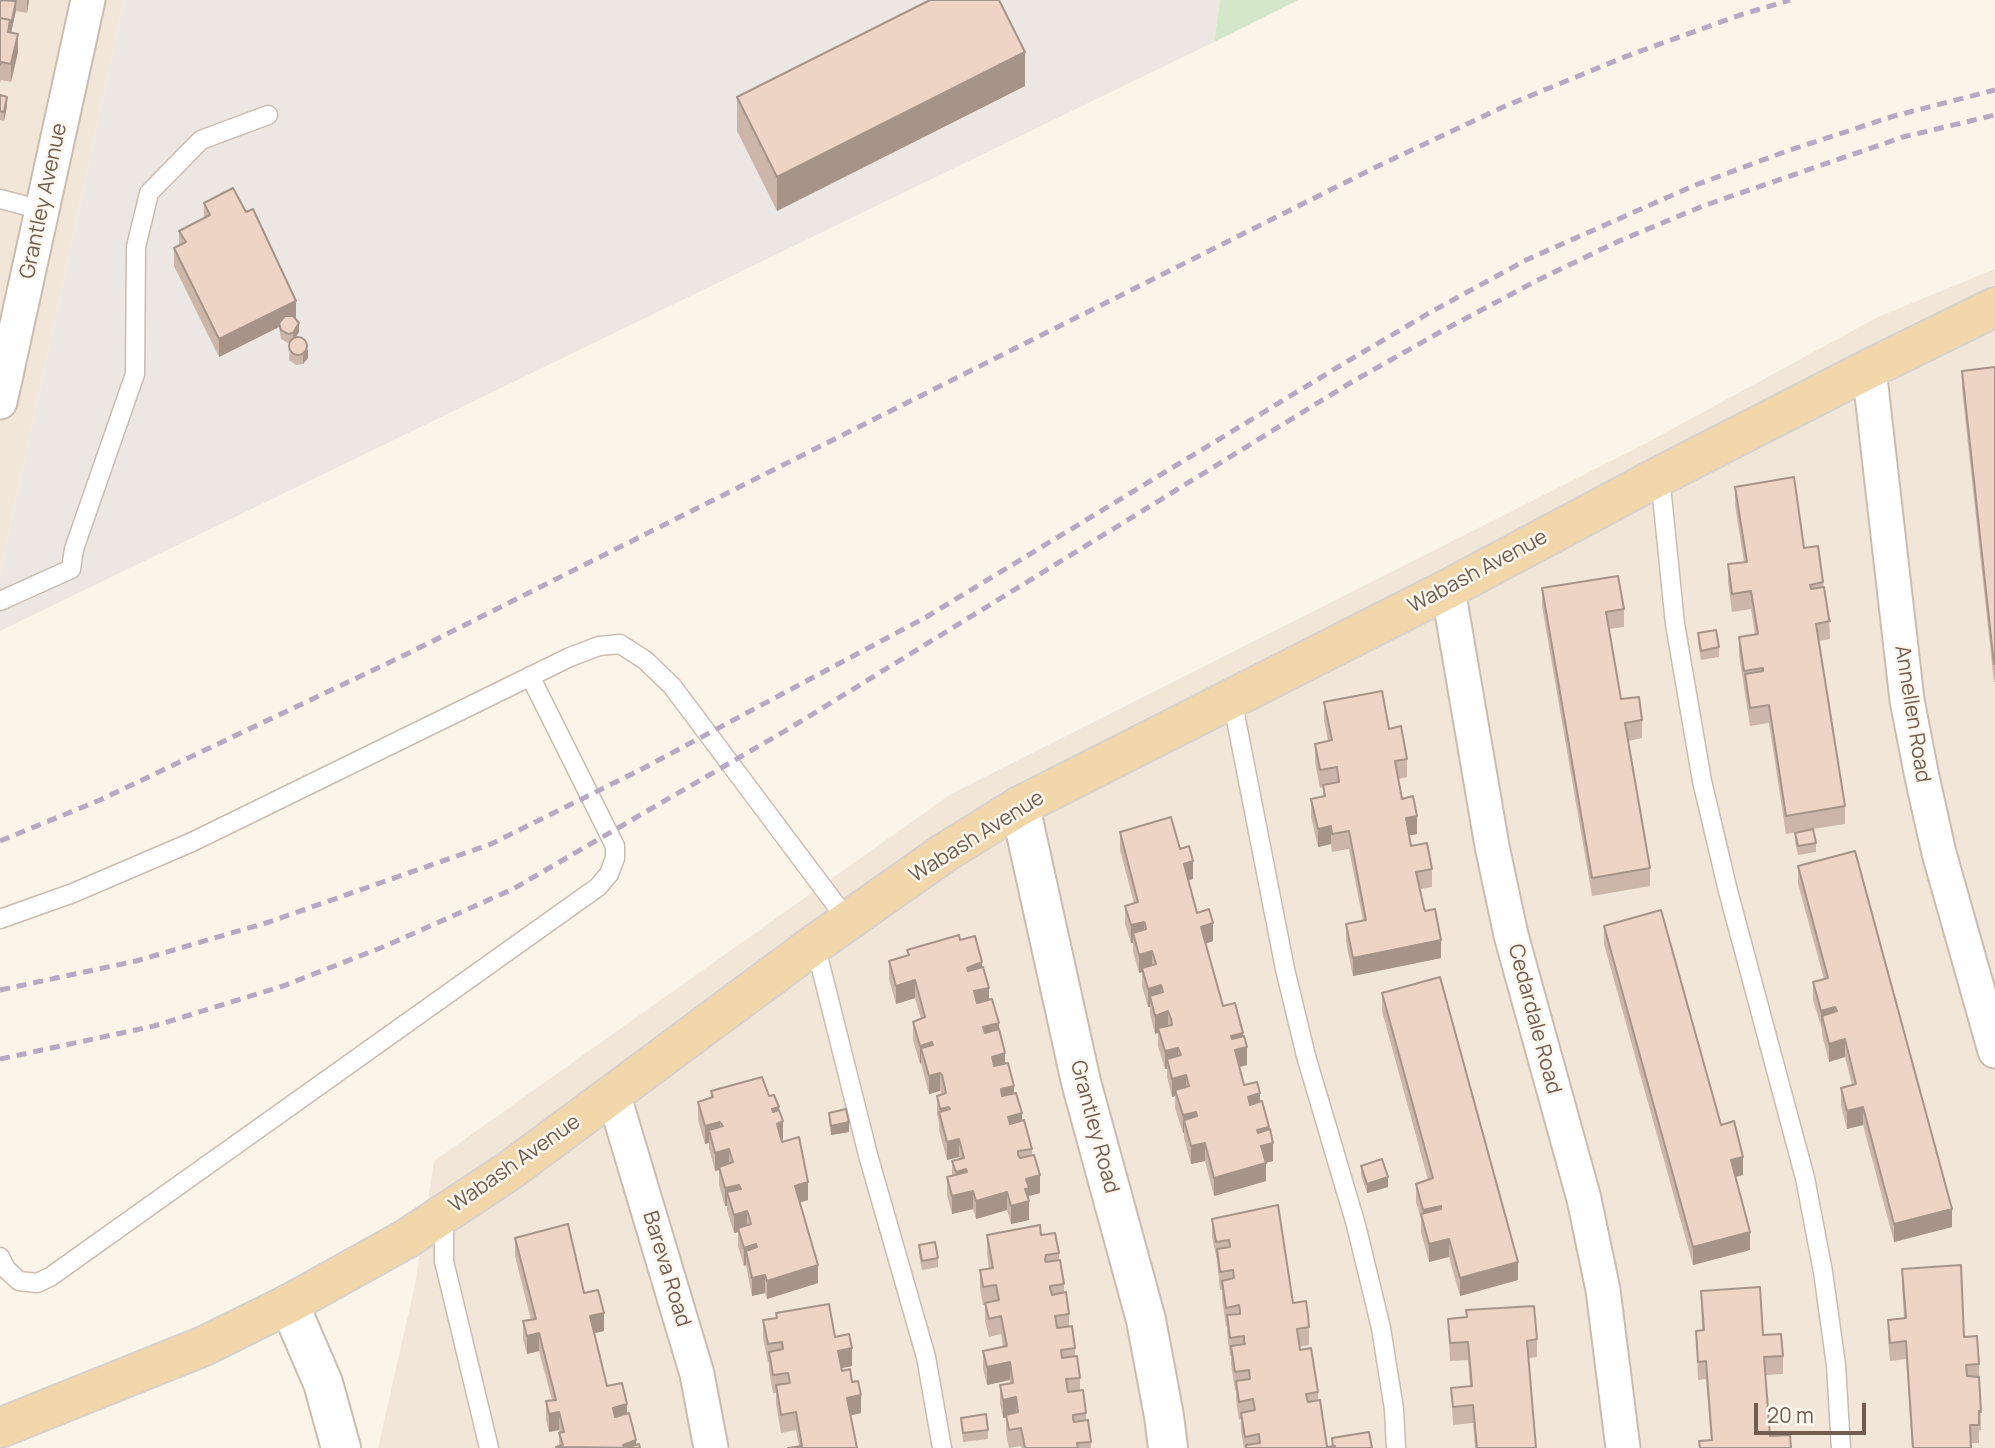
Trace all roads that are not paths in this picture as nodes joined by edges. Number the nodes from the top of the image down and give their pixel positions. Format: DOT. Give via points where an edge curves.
graph roads {
  1 [pos="88,0"];
  2 [pos="268,115"];
  3 [pos="0,199"];
  4 [pos="42,210"];
  5 [pos="1995,307"];
  6 [pos="1869,369"];
  7 [pos="0,402"];
  8 [pos="1660,476"];
  9 [pos="1448,589"];
  10 [pos="0,601"];
  11 [pos="530,676"];
  12 [pos="1232,699"];
  13 [pos="1020,806"];
  14 [pos="0,919"];
  15 [pos="848,921"];
  16 [pos="815,944"];
  17 [pos="1995,1051"];
  18 [pos="613,1093"];
  19 [pos="444,1214"];
  20 [pos="0,1257"];
  21 [pos="289,1304"];
  22 [pos="0,1428"];
  23 [pos="341,1448"];
  24 [pos="489,1448"];
  25 [pos="711,1448"];
  26 [pos="942,1448"];
  27 [pos="1168,1448"];
  28 [pos="1396,1448"];
  29 [pos="1623,1448"];
  30 [pos="1841,1448"];
  1 -- 4 [label="street, Grantley Avenue"];
  2 -- 10 [label="lane" via="201,140 149,193 136,247 135,374 71,569"];
  3 -- 4 [label="lane"];
  4 -- 7 [label="street, Grantley Avenue"];
  5 -- 6 [label="main road, Wabash Avenue"];
  6 -- 8 [label="main road, Wabash Avenue"];
  6 -- 17 [label="street, Annellen Road" via="1907,700 1939,853"];
  8 -- 9 [label="main road, Wabash Avenue"];
  8 -- 30 [label="lane" via="1675,624 1702,781 1805,1178 1818,1245 1836,1365"];
  9 -- 12 [label="main road, Wabash Avenue"];
  9 -- 29 [label="street, Cedardale Road" via="1511,935 1584,1199 1603,1290"];
  11 -- 14 [label="lane" via="192,842"];
  11 -- 15 [label="lane" via="598,646 620,645 645,660 672,686"];
  11 -- 20 [label="lane" via="615,846 609,874 598,887 50,1277 37,1283 19,1281"];
  12 -- 13 [label="main road, Wabash Avenue"];
  12 -- 28 [label="lane" via="1285,969 1381,1328"];
  13 -- 15 [label="main road, Wabash Avenue"];
  13 -- 27 [label="street, Grantley Road" via="1081,1082 1146,1320"];
  15 -- 16 [label="main road, Wabash Avenue"];
  16 -- 18 [label="main road, Wabash Avenue"];
  16 -- 26 [label="lane" via="868,1155 926,1357"];
  18 -- 19 [label="main road, Wabash Avenue"];
  18 -- 25 [label="street, Bareva Road" via="697,1374"];
  19 -- 21 [label="main road, Wabash Avenue"];
  19 -- 24 [label="lane" via="444,1261"];
  21 -- 22 [label="main road, Wabash Avenue" via="204,1346"];
  21 -- 23 [label="street" via="323,1383"];
}
